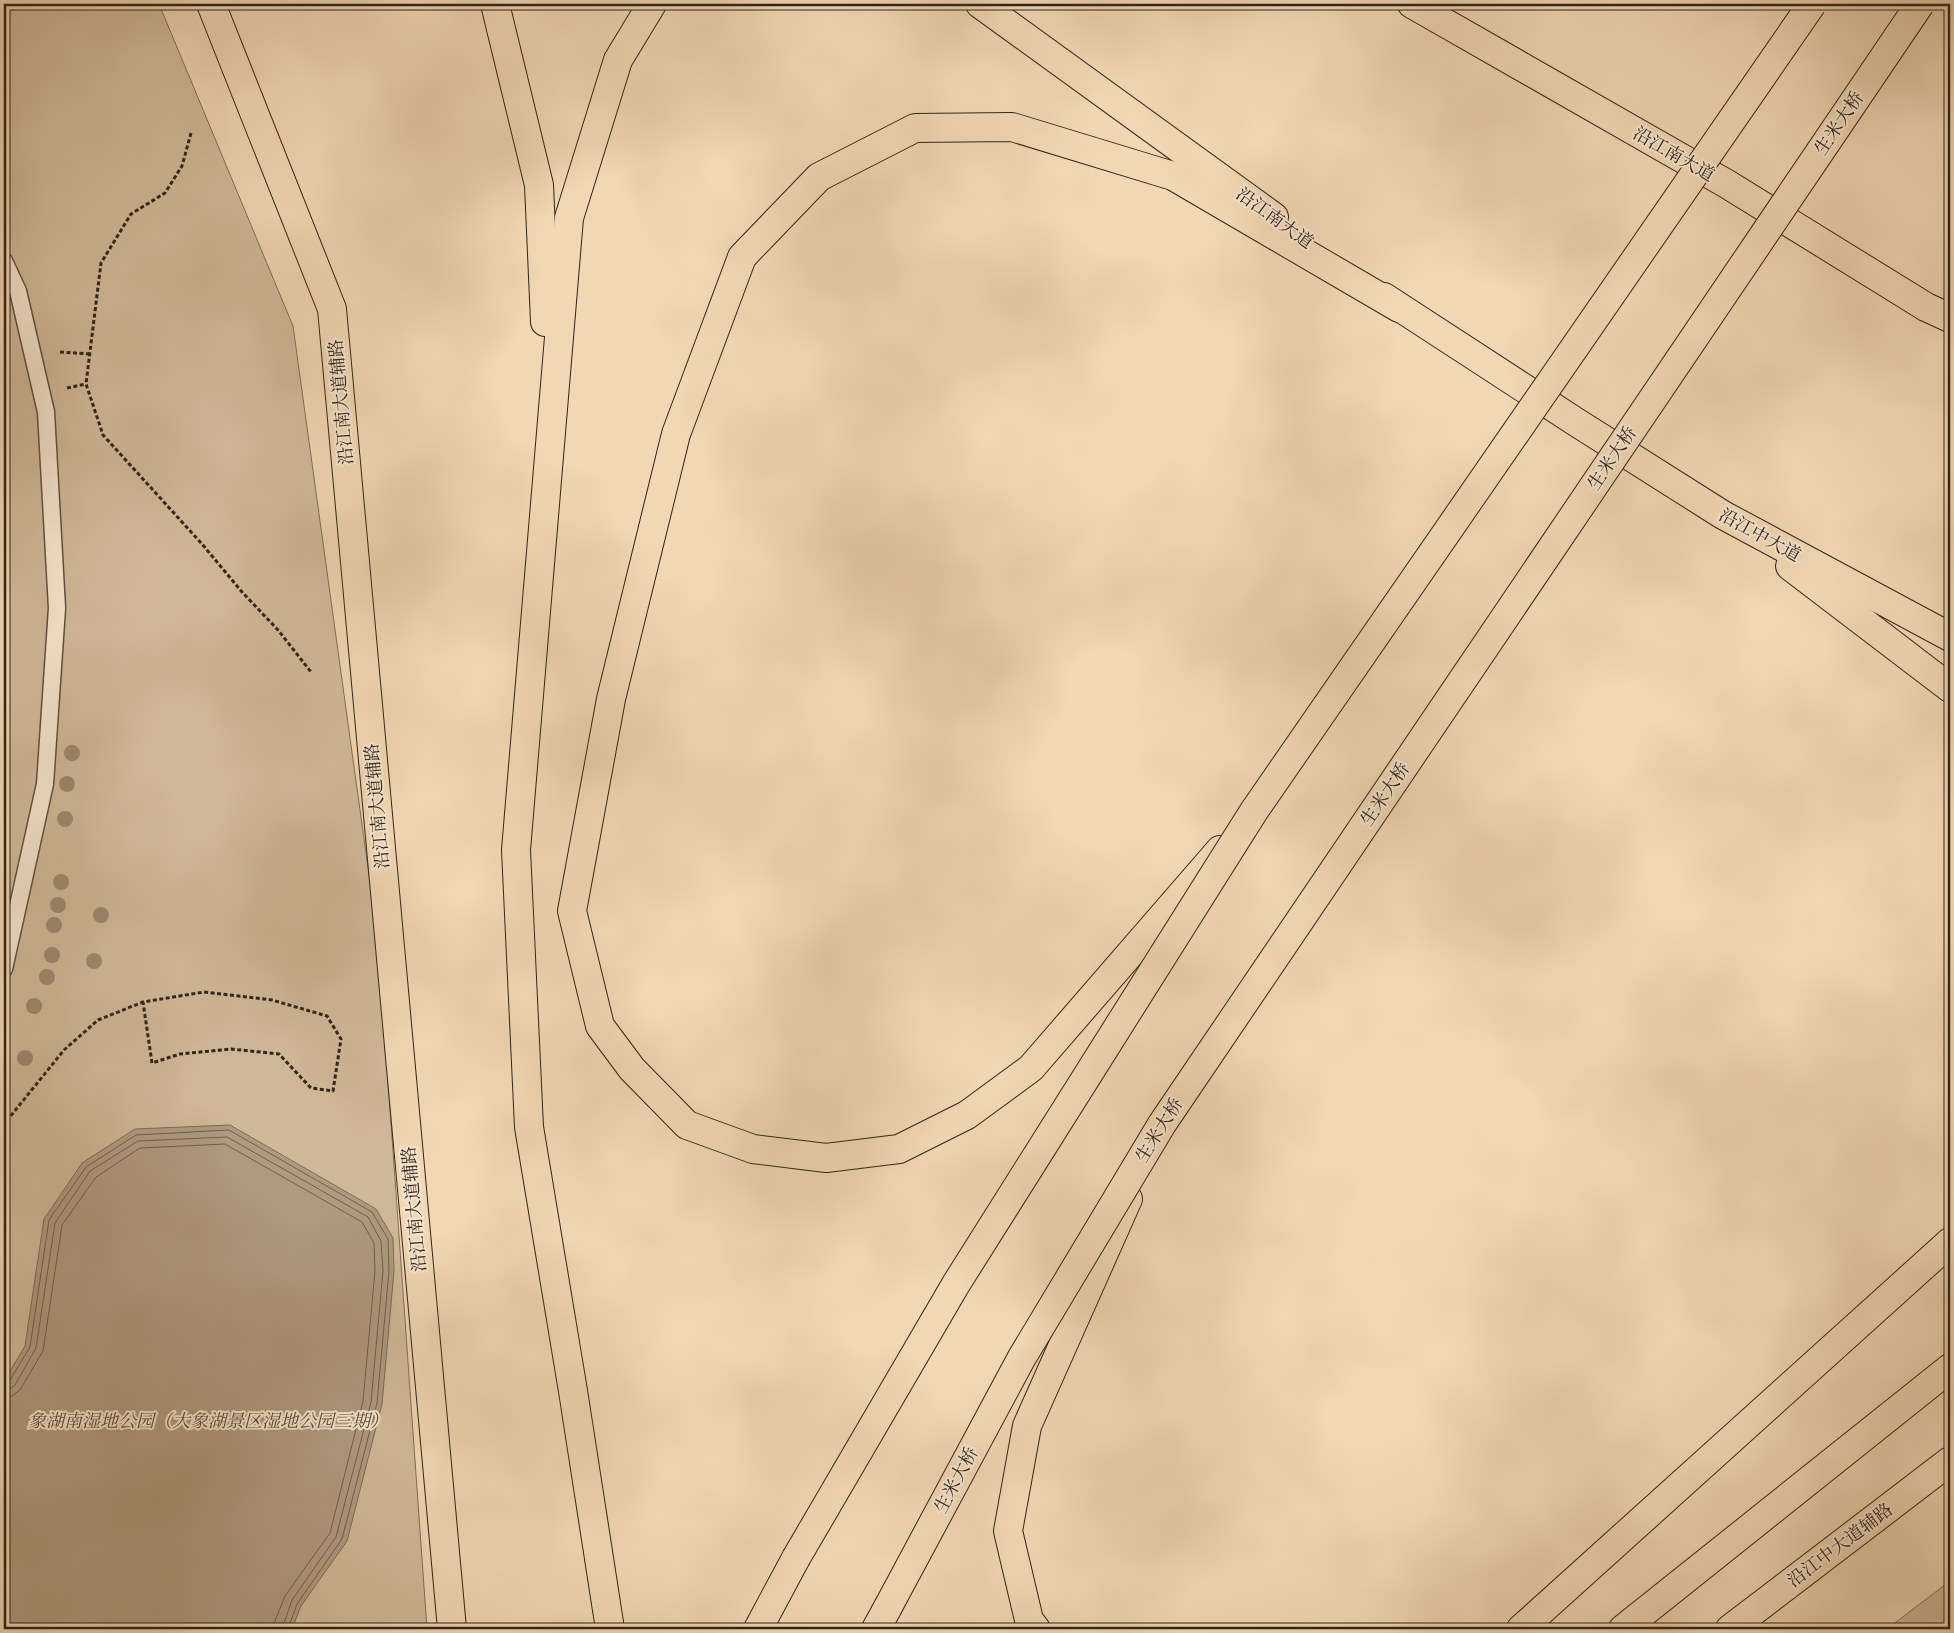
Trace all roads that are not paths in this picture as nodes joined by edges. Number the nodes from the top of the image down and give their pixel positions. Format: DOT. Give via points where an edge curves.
graph roads {
  1 [pos="211,4"];
  2 [pos="495,4"];
  3 [pos="652,4"];
  4 [pos="980,4"];
  5 [pos="1412,4"];
  6 [pos="1812,4"];
  7 [pos="1920,4"];
  8 [pos="4,261"];
  9 [pos="1926,307"];
  10 [pos="1399,308"];
  11 [pos="1950,318"];
  12 [pos="1950,324"];
  13 [pos="1576,422"];
  14 [pos="550,429"];
  15 [pos="1723,515"];
  16 [pos="1950,637"];
  17 [pos="1950,688"];
  18 [pos="1254,812"];
  19 [pos="4,969"];
  20 [pos="1162,1124"];
  21 [pos="1950,1242"];
  22 [pos="1947,1372"];
  23 [pos="1950,1461"];
  24 [pos="882,1618"];
  25 [pos="1033,1625"];
  26 [pos="452,1629"];
  27 [pos="610,1629"];
  28 [pos="758,1629"];
  29 [pos="1521,1629"];
  30 [pos="1623,1629"];
  31 [pos="1730,1629"];
  1 -- 26 [label="main road, 沿江南大道辅路" via="332,309"];
  2 -- 14 [label="main road" via="539,184"];
  3 -- 14 [label="main road" via="618,60 569,218"];
  4 -- 10 [label="main road, 沿江南大道"];
  5 -- 9 [label="main road, 沿江南大道" via="1727,184"];
  6 -- 18 [label="main road, bridge"];
  7 -- 20 [label="main road, 生米大桥, bridge"];
  8 -- 19 [label="lane" via="18,291 46,412 57,608 45,784"];
  9 -- 11 [label="main road"];
  9 -- 12 [label="main road"];
  10 -- 13 [label="main road, 沿江南大道"];
  10 -- 18 [label="main road, bridge" via="1173,176 1012,127 915,128 819,177 742,258 676,434 611,700 572,912 600,1026 632,1069 687,1125 753,1149 826,1158 899,1149 967,1115 1031,1068"];
  13 -- 15 [label="main road, 沿江中大道"];
  14 -- 27 [label="main road" via="516,850 528,1117"];
  15 -- 16 [label="main road, 沿江中大道"];
  15 -- 17 [label="main road"];
  18 -- 28 [label="main road, bridge" via="956,1284"];
  20 -- 24 [label="main road, 生米大桥, bridge" via="1021,1360"];
  20 -- 25 [label="main road, bridge" via="1026,1426 1008,1531"];
  21 -- 29 [label="main road"];
  22 -- 30 [label="main road"];
  23 -- 31 [label="main road, 沿江中大道辅路"];
}
